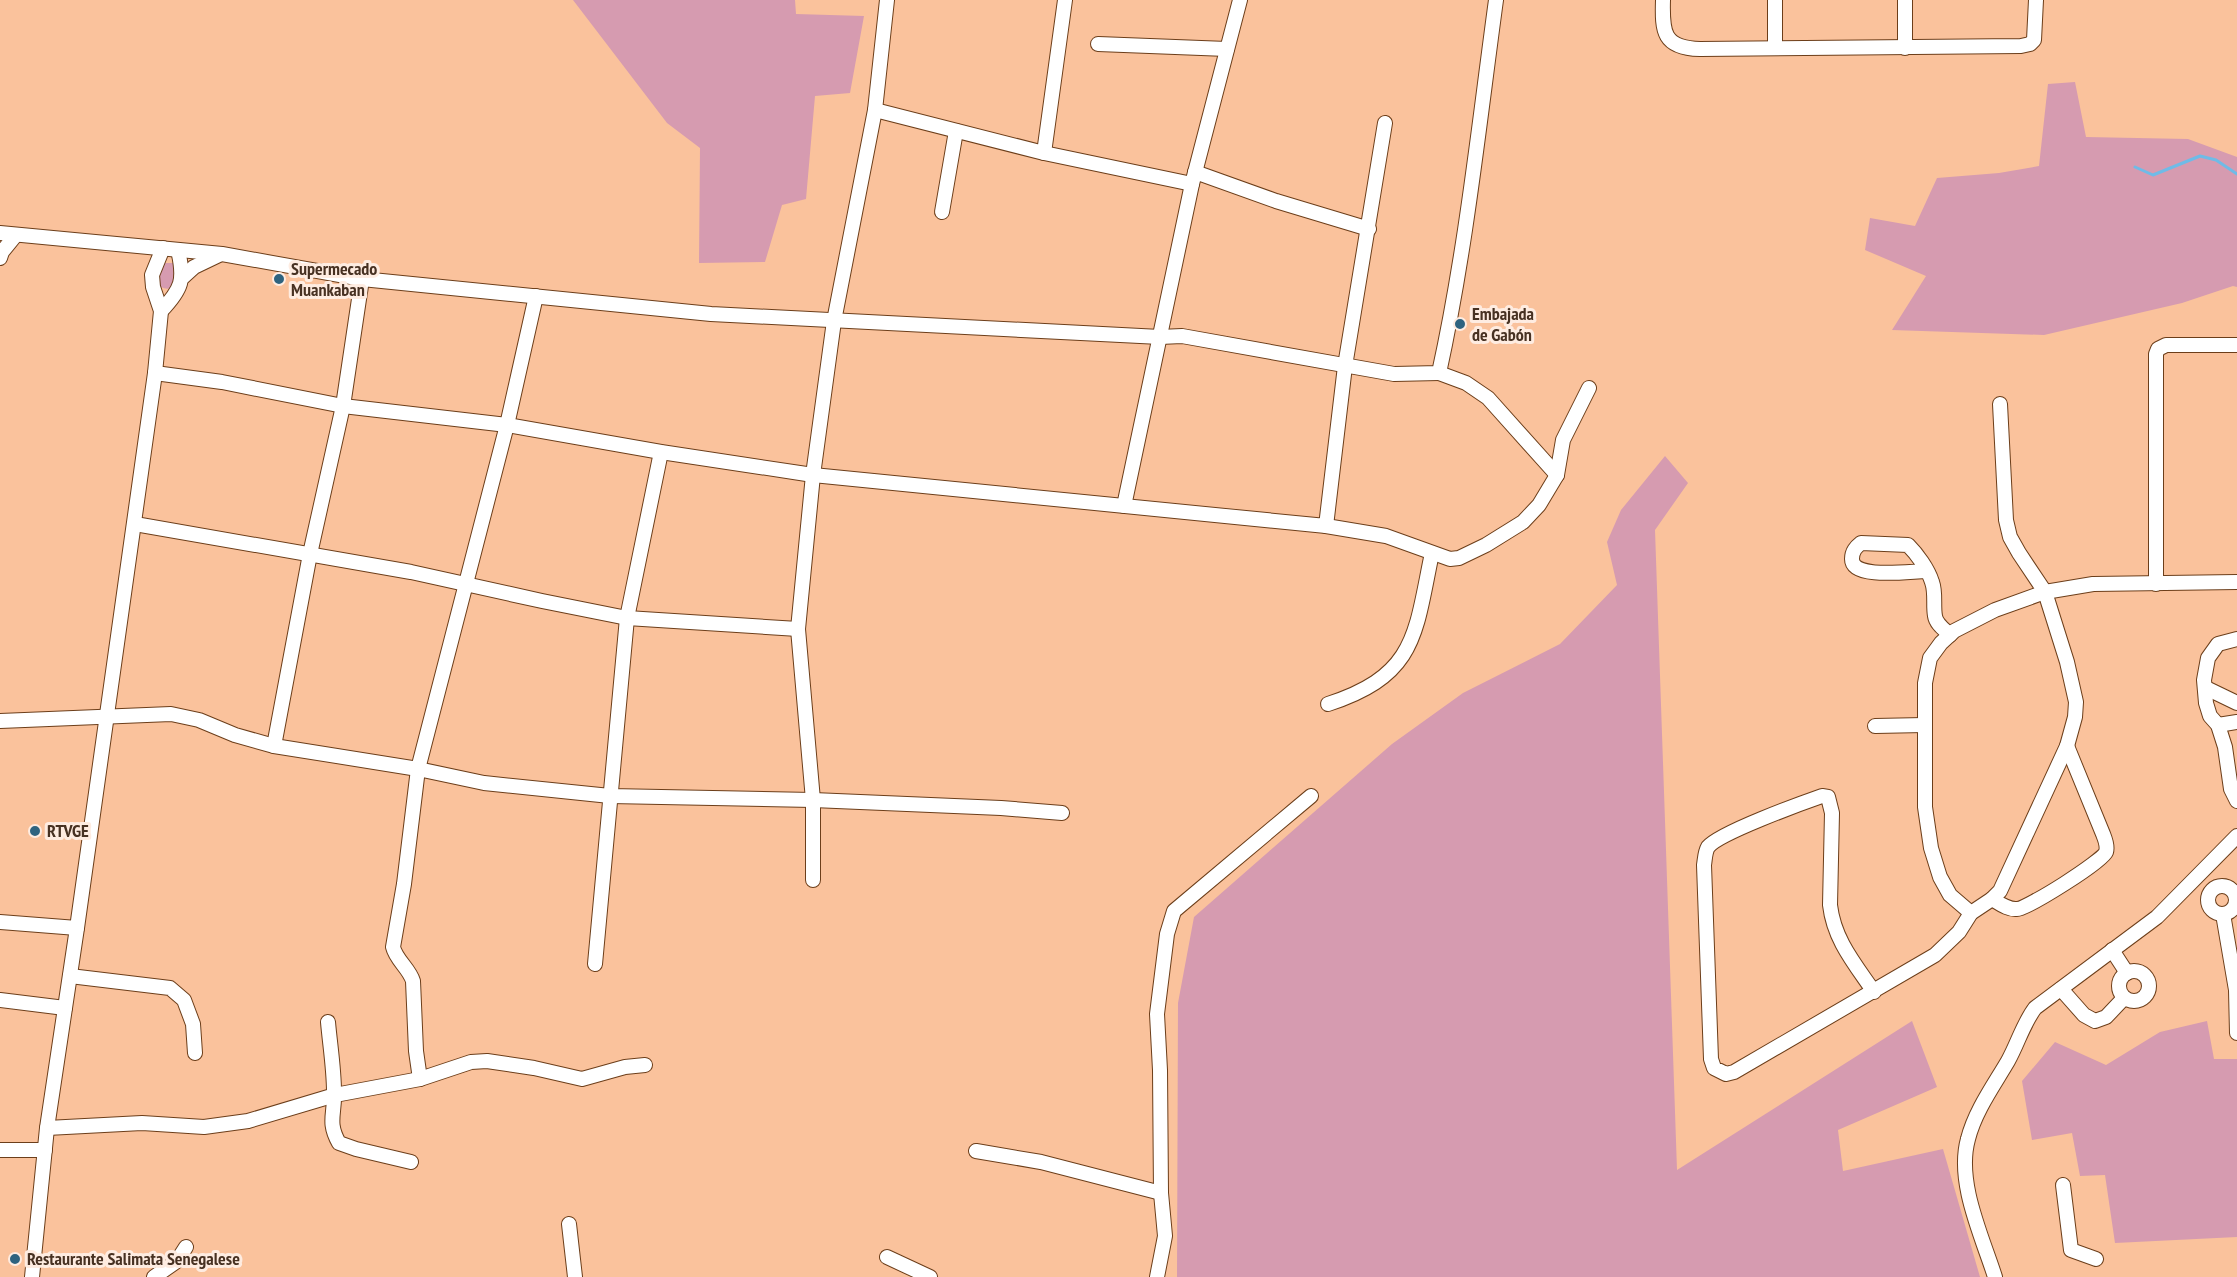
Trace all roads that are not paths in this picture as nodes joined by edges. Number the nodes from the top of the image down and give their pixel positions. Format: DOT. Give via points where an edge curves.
graph roads {
  1 [pos="887,0"];
  2 [pos="1065,0"];
  3 [pos="1240,0"];
  4 [pos="1496,0"];
  5 [pos="1663,0"];
  6 [pos="1775,0"];
  7 [pos="1905,0"];
  8 [pos="2036,0"];
  9 [pos="1098,44"];
  10 [pos="1775,47"];
  11 [pos="1905,48"];
  12 [pos="1227,49"];
  13 [pos="875,110"];
  14 [pos="1385,123"];
  15 [pos="956,131"];
  16 [pos="1044,153"];
  17 [pos="1193,178"];
  18 [pos="942,212"];
  19 [pos="1369,229"];
  20 [pos="0,234"];
  21 [pos="15,236"];
  22 [pos="120,244"];
  23 [pos="163,248"];
  24 [pos="178,250"];
  25 [pos="1,252"];
  26 [pos="222,254"];
  27 [pos="153,269"];
  28 [pos="183,277"];
  29 [pos="362,279"];
  30 [pos="536,296"];
  31 [pos="161,311"];
  32 [pos="834,321"];
  33 [pos="1160,337"];
  34 [pos="2237,345"];
  35 [pos="1345,366"];
  36 [pos="1439,373"];
  37 [pos="155,374"];
  38 [pos="1588,388"];
  39 [pos="2000,404"];
  40 [pos="343,406"];
  41 [pos="507,425"];
  42 [pos="661,452"];
  43 [pos="813,475"];
  44 [pos="1557,475"];
  45 [pos="1124,506"];
  46 [pos="135,524"];
  47 [pos="1326,526"];
  48 [pos="1432,553"];
  49 [pos="310,554"];
  50 [pos="1926,571"];
  51 [pos="2237,582"];
  52 [pos="467,584"];
  53 [pos="2156,584"];
  54 [pos="2045,592"];
  55 [pos="627,618"];
  56 [pos="798,629"];
  57 [pos="1950,635"];
  58 [pos="2237,639"];
  59 [pos="2206,688"];
  60 [pos="2237,703"];
  61 [pos="1328,704"];
  62 [pos="107,716"];
  63 [pos="0,721"];
  64 [pos="2237,722"];
  65 [pos="1924,724"];
  66 [pos="2218,725"];
  67 [pos="1875,726"];
  68 [pos="274,746"];
  69 [pos="2067,746"];
  70 [pos="418,769"];
  71 [pos="610,796"];
  72 [pos="1311,796"];
  73 [pos="813,800"];
  74 [pos="2237,801"];
  75 [pos="1062,813"];
  76 [pos="2237,836"];
  77 [pos="2197,878"];
  78 [pos="813,880"];
  79 [pos="2213,889"];
  80 [pos="2236,898"];
  81 [pos="1992,899"];
  82 [pos="1971,913"];
  83 [pos="2223,914"];
  84 [pos="0,922"];
  85 [pos="77,928"];
  86 [pos="2112,950"];
  87 [pos="595,964"];
  88 [pos="2127,973"];
  89 [pos="70,976"];
  90 [pos="2061,989"];
  91 [pos="2236,990"];
  92 [pos="1874,992"];
  93 [pos="2124,998"];
  94 [pos="0,1000"];
  95 [pos="65,1008"];
  96 [pos="328,1022"];
  97 [pos="2237,1033"];
  98 [pos="195,1053"];
  99 [pos="645,1065"];
  100 [pos="420,1080"];
  101 [pos="335,1095"];
  102 [pos="47,1128"];
  103 [pos="0,1150"];
  104 [pos="45,1150"];
  105 [pos="976,1151"];
  106 [pos="411,1161"];
  107 [pos="2063,1185"];
  108 [pos="1161,1193"];
  109 [pos="569,1224"];
  110 [pos="186,1247"];
  111 [pos="886,1257"];
  112 [pos="2096,1260"];
  113 [pos="32,1277"];
  114 [pos="154,1277"];
  115 [pos="575,1277"];
  116 [pos="930,1277"];
  117 [pos="1157,1277"];
  118 [pos="1995,1277"];
  1 -- 13 [label="street"];
  2 -- 16 [label="street"];
  3 -- 12 [label="street"];
  4 -- 36 [label="street" via="1450,321"];
  5 -- 10 [label="street" via="1665,35 1674,44 1685,48"];
  6 -- 10 [label="street"];
  7 -- 11 [label="street"];
  8 -- 11 [label="street" via="2036,34 2030,44"];
  9 -- 12 [label="street"];
  10 -- 11 [label="street"];
  12 -- 17 [label="street"];
  13 -- 15 [label="street"];
  13 -- 32 [label="street"];
  14 -- 19 [label="street"];
  15 -- 16 [label="street"];
  15 -- 18 [label="street"];
  16 -- 17 [label="street"];
  17 -- 19 [label="street"];
  17 -- 33 [label="street"];
  19 -- 35 [label="street"];
  20 -- 21 [label="street"];
  21 -- 22 [label="street"];
  21 -- 25 [label="street"];
  22 -- 23 [label="street"];
  22 -- 27 [label="street" via="138,252"];
  23 -- 24 [label="street"];
  23 -- 27 [label="street"];
  24 -- 26 [label="street"];
  24 -- 28 [label="street"];
  26 -- 28 [label="street" via="194,267"];
  26 -- 29 [label="street"];
  27 -- 31 [label="street" via="153,287"];
  28 -- 31 [label="street" via="173,298"];
  29 -- 30 [label="street"];
  29 -- 40 [label="street"];
  30 -- 32 [label="street" via="711,314"];
  30 -- 41 [label="street"];
  31 -- 37 [label="street"];
  32 -- 33 [label="street"];
  32 -- 43 [label="street"];
  33 -- 35 [label="street" via="1182,336"];
  33 -- 45 [label="street"];
  34 -- 53 [label="street" via="2166,345 2156,354"];
  35 -- 36 [label="street" via="1394,374"];
  35 -- 47 [label="street"];
  36 -- 44 [label="street" via="1466,383 1488,398"];
  37 -- 40 [label="street" via="222,382"];
  37 -- 46 [label="street"];
  38 -- 44 [label="street" via="1563,440"];
  39 -- 54 [label="street" via="2010,537"];
  40 -- 41 [label="street"];
  40 -- 49 [label="street"];
  41 -- 42 [label="street"];
  41 -- 52 [label="street"];
  42 -- 43 [label="street"];
  42 -- 55 [label="street"];
  43 -- 45 [label="street"];
  43 -- 56 [label="street"];
  44 -- 48 [label="street" via="1539,505 1514,528 1459,558"];
  45 -- 47 [label="street"];
  46 -- 49 [label="street"];
  46 -- 62 [label="street"];
  47 -- 48 [label="street" via="1386,536"];
  48 -- 61 [label="street" via="1416,630 1408,649 1391,670 1351,696"];
  49 -- 52 [label="street"];
  49 -- 68 [label="street"];
  50 -- 50 [label="street" via="1917,554 1904,543 1861,543 1852,555 1855,567 1866,573"];
  50 -- 57 [label="street" via="1935,594 1935,616"];
  51 -- 53 [label="street"];
  52 -- 55 [label="street"];
  52 -- 70 [label="street"];
  53 -- 54 [label="street" via="2093,584"];
  54 -- 57 [label="street" via="1995,610"];
  54 -- 69 [label="street" via="2076,702"];
  55 -- 56 [label="street"];
  55 -- 71 [label="street"];
  56 -- 73 [label="street"];
  57 -- 65 [label="street" via="1930,658"];
  58 -- 59 [label="street" via="2222,641 2208,658"];
  59 -- 60 [label="street"];
  59 -- 66 [label="street" via="2210,716"];
  62 -- 63 [label="street"];
  62 -- 68 [label="street" via="171,714"];
  62 -- 85 [label="street"];
  64 -- 66 [label="street"];
  65 -- 67 [label="street"];
  65 -- 82 [label="street" via="1925,807 1931,848 1950,895"];
  66 -- 74 [label="street"];
  68 -- 70 [label="street"];
  69 -- 81 [label="street" via="2000,891"];
  69 -- 81 [label="street" via="2107,843 2106,852 2091,867 2025,907 2012,909"];
  70 -- 71 [label="street" via="484,783"];
  70 -- 100 [label="street" via="393,947 414,981"];
  71 -- 73 [label="street"];
  71 -- 87 [label="street"];
  72 -- 108 [label="street" via="1174,911 1167,934 1157,1014"];
  73 -- 75 [label="street"];
  73 -- 78 [label="street"];
  76 -- 77 [label="street"];
  77 -- 79 [label="street"];
  77 -- 86 [label="street" via="2157,917"];
  79 -- 80 [label="street" via="2229,888"];
  79 -- 83 [label="street" via="2208,896 2209,905"];
  80 -- 83 [label="street" via="2234,907"];
  81 -- 82 [label="street"];
  82 -- 92 [label="street" via="1959,932 1935,955"];
  83 -- 91 [label="street"];
  84 -- 85 [label="street"];
  85 -- 89 [label="street"];
  86 -- 88 [label="street"];
  86 -- 90 [label="street"];
  88 -- 93 [label="street" via="2119,984"];
  88 -- 93 [label="street" via="2141,973 2149,986 2143,998"];
  89 -- 95 [label="street"];
  89 -- 98 [label="street" via="170,988 184,1000 193,1024"];
  90 -- 93 [label="street" via="2084,1015 2095,1021 2106,1017"];
  90 -- 118 [label="street" via="2028,1017 1968,1137 1965,1172"];
  91 -- 97 [label="street"];
  92 -- 92 [label="street" via="1846,952 1831,917 1832,813 1828,797 1822,796 1728,834 1709,846 1704,865 1714,1068 1726,1074 1734,1072"];
  94 -- 95 [label="street"];
  95 -- 102 [label="street"];
  96 -- 101 [label="street"];
  99 -- 100 [label="street" via="582,1079 534,1068 471,1062"];
  100 -- 101 [label="street"];
  101 -- 102 [label="street" via="248,1121 204,1127 142,1123"];
  101 -- 106 [label="street" via="331,1117 339,1143"];
  102 -- 104 [label="street"];
  103 -- 104 [label="street"];
  104 -- 113 [label="street"];
  105 -- 108 [label="street" via="1041,1162"];
  107 -- 112 [label="street" via="2071,1250"];
  108 -- 117 [label="street" via="1165,1236"];
  109 -- 115 [label="street"];
  110 -- 114 [label="street" via="177,1262"];
  111 -- 116 [label="street"];
}
